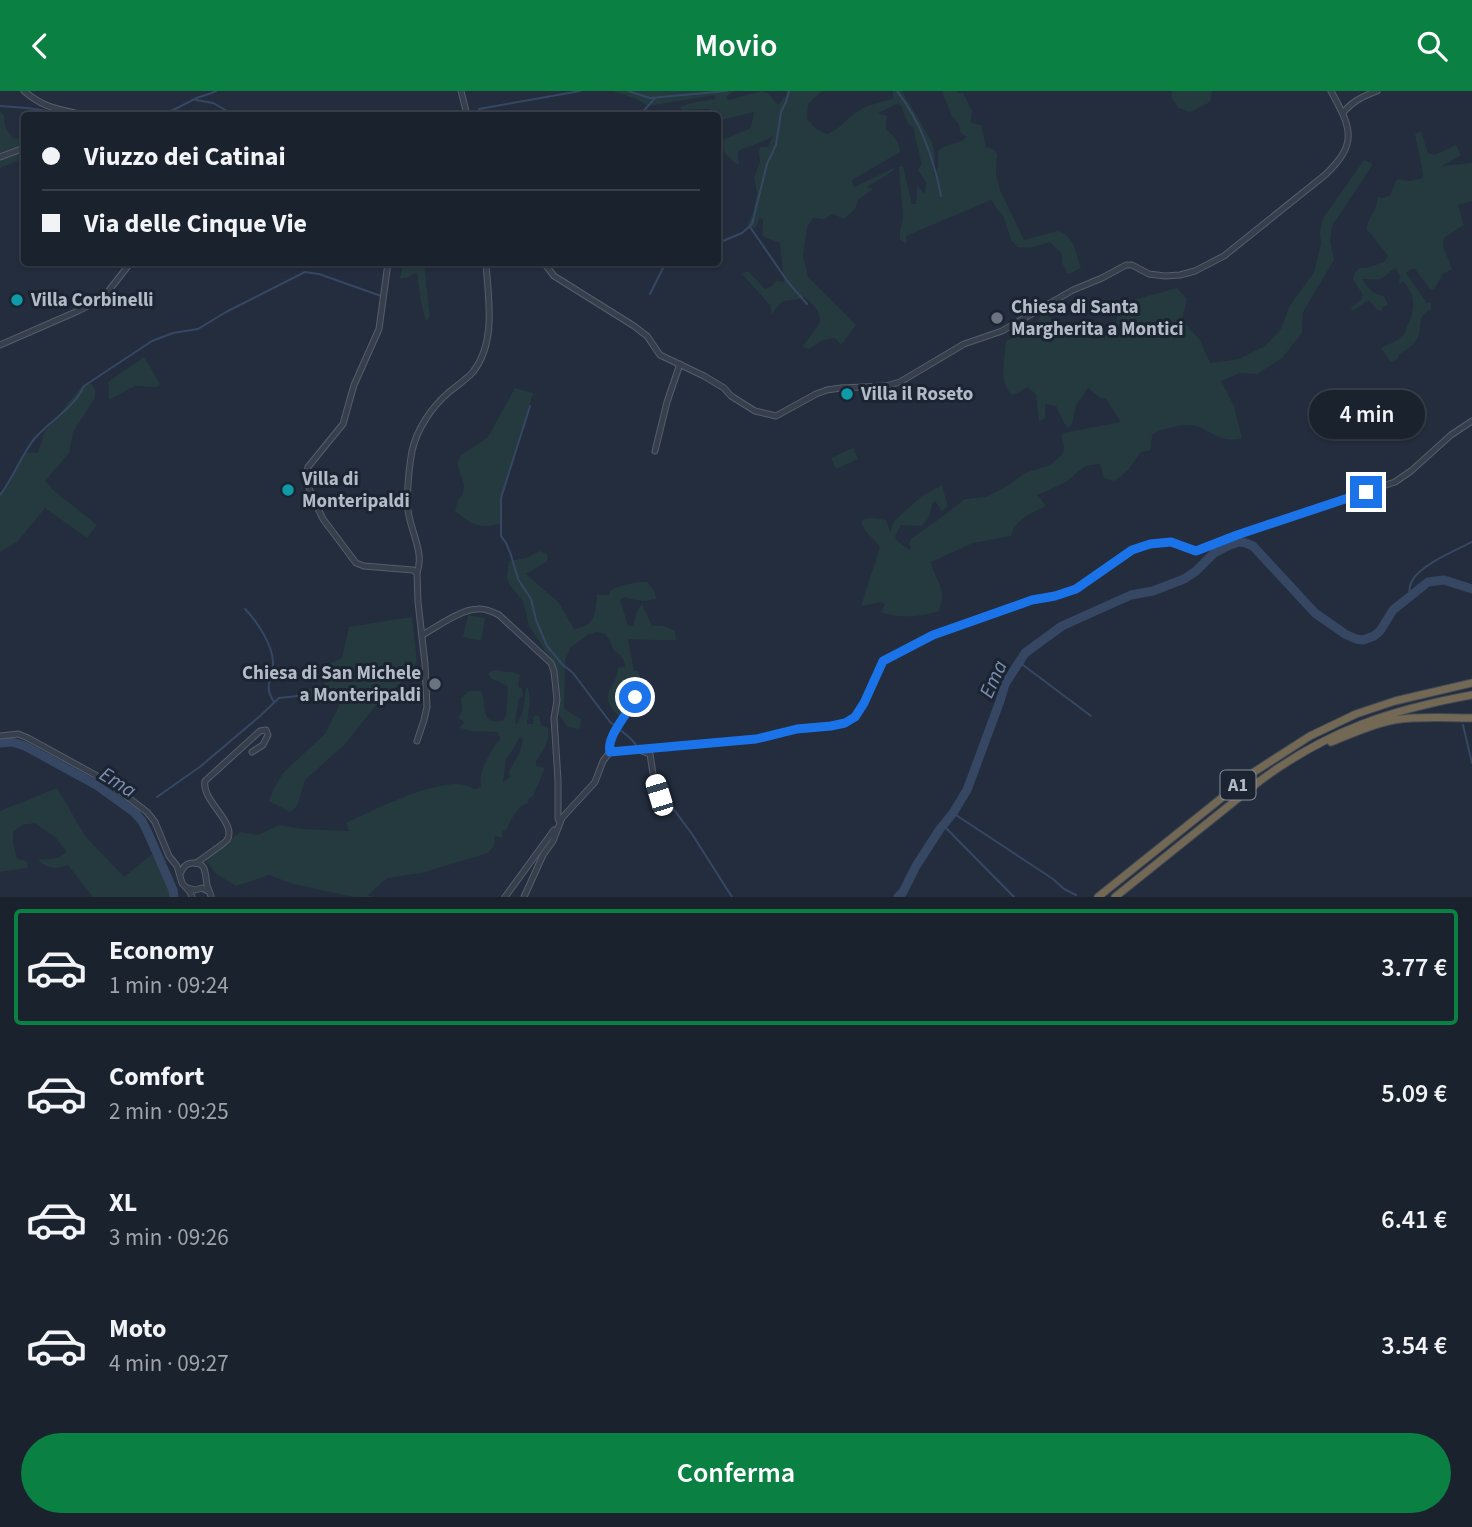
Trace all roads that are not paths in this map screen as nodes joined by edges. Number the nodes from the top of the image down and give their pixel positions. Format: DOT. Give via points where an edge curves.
graph roads {
  1 [pos="24,91"];
  2 [pos="461,91"];
  3 [pos="1331,91"];
  4 [pos="1377,91"];
  5 [pos="71,112"];
  6 [pos="466,112"];
  7 [pos="1343,113"];
  8 [pos="21,149"];
  9 [pos="0,157"];
  10 [pos="128,266"];
  11 [pos="388,266"];
  12 [pos="486,266"];
  13 [pos="546,266"];
  14 [pos="0,345"];
  15 [pos="680,364"];
  16 [pos="1472,421"];
  17 [pos="655,451"];
  18 [pos="417,573"];
  19 [pos="422,635"];
  20 [pos="1472,683"];
  21 [pos="636,695"];
  22 [pos="1472,695"];
  23 [pos="1472,718"];
  24 [pos="0,736"];
  25 [pos="417,741"];
  26 [pos="639,750"];
  27 [pos="252,752"];
  28 [pos="610,752"];
  29 [pos="1297,755"];
  30 [pos="670,809"];
  31 [pos="559,823"];
  32 [pos="205,857"];
  33 [pos="174,863"];
  34 [pos="196,863"];
  35 [pos="203,866"];
  36 [pos="184,867"];
  37 [pos="180,874"];
  38 [pos="207,878"];
  39 [pos="187,888"];
  40 [pos="200,888"];
  41 [pos="193,897"];
  42 [pos="212,897"];
  43 [pos="505,897"];
  44 [pos="524,897"];
  45 [pos="1098,897"];
  46 [pos="1115,897"];
  1 -- 5 [label="street" via="37,102"];
  2 -- 6 [label="street"];
  3 -- 7 [label="street"];
  4 -- 7 [label="street"];
  7 -- 15 [label="street" via="1349,133 1338,163 1252,236 1195,271 1165,276 1126,265 1002,331 964,344 900,382 827,390 776,416 755,411"];
  8 -- 9 [label="street"];
  10 -- 14 [label="street" via="103,297"];
  11 -- 18 [label="street" via="379,329 339,431 309,467 306,478 324,519 356,563"];
  12 -- 18 [label="street" via="490,303 480,361 425,420 413,451 408,508 417,542"];
  13 -- 15 [label="street" via="554,276 647,336 660,355"];
  15 -- 17 [label="street"];
  16 -- 26 [label="street" via="1395,482 1193,551 1171,542 1132,550 1076,589 922,640 883,661 864,703 845,723 756,739"];
  18 -- 19 [label="street"];
  19 -- 25 [label="street" via="427,707"];
  19 -- 31 [label="street" via="465,611 490,610 551,663 557,700"];
  20 -- 45 [label="highway, A1" via="1395,701 1310,736 1254,772"];
  21 -- 28 [label="street" via="611,738"];
  22 -- 29 [label="highway, A1" via="1381,716"];
  23 -- 29 [label="highway" via="1386,722"];
  24 -- 33 [label="street" via="28,738 128,796 155,822"];
  26 -- 28 [label="street"];
  26 -- 30 [label="street" via="650,754 659,795"];
  27 -- 32 [label="street" via="263,745 266,730 205,781 206,794 227,823 228,836"];
  28 -- 31 [label="street" via="593,784"];
  29 -- 46 [label="highway, A1"];
  31 -- 43 [label="street"];
  31 -- 44 [label="street"];
  32 -- 34 [label="street"];
  32 -- 35 [label="street"];
  33 -- 36 [label="street"];
  33 -- 37 [label="street"];
  34 -- 35 [label="street"];
  34 -- 36 [label="street"];
  35 -- 38 [label="street"];
  36 -- 37 [label="street"];
  37 -- 39 [label="street"];
  38 -- 40 [label="street"];
  38 -- 42 [label="street"];
  39 -- 40 [label="street"];
  39 -- 41 [label="street"];
  40 -- 41 [label="street"];
  40 -- 42 [label="street"];
}
